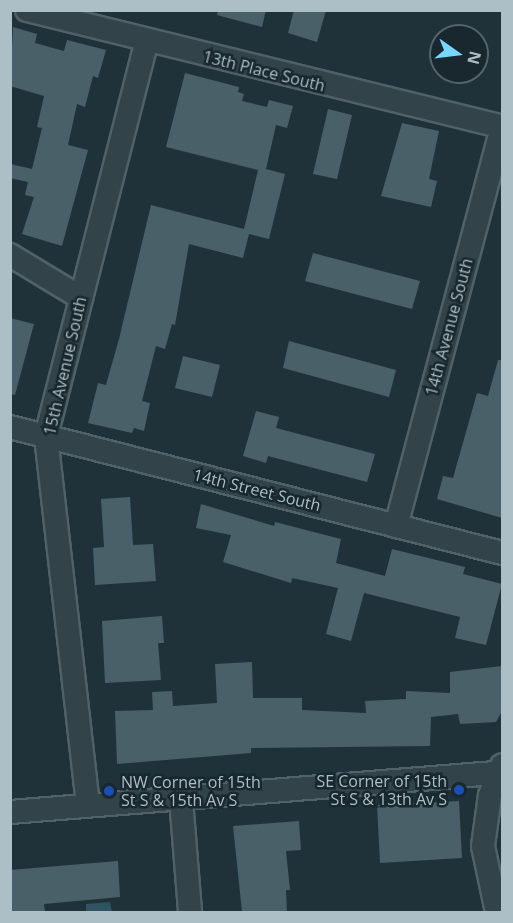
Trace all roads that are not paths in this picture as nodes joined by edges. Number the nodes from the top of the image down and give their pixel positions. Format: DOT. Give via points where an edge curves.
graph roads {
  1 [pos="27,10"];
  2 [pos="89,18"];
  3 [pos="147,41"];
  4 [pos="502,128"];
  5 [pos="10,255"];
  6 [pos="81,298"];
  7 [pos="10,427"];
  8 [pos="46,436"];
  9 [pos="396,526"];
  10 [pos="502,553"];
  11 [pos="501,769"];
  12 [pos="181,799"];
  13 [pos="88,805"];
  14 [pos="10,812"];
  15 [pos="189,912"];
  16 [pos="497,912"];
  1 -- 2 [label="street, 13th Place South"];
  2 -- 3 [label="street, 13th Place South"];
  3 -- 4 [label="street, 13th Place South"];
  3 -- 6 [label="street, 15th Avenue South"];
  4 -- 9 [label="street, 14th Avenue South"];
  5 -- 6 [label="street"];
  6 -- 8 [label="street, 15th Avenue South"];
  7 -- 8 [label="street, 14th Street South"];
  8 -- 9 [label="street, 14th Street South"];
  8 -- 13 [label="street, 15th Avenue South"];
  9 -- 10 [label="street, 14th Street South"];
  11 -- 12 [label="street"];
  11 -- 16 [label="street" via="490,795 483,846"];
  12 -- 13 [label="street"];
  12 -- 15 [label="street"];
  13 -- 14 [label="street"];
}
